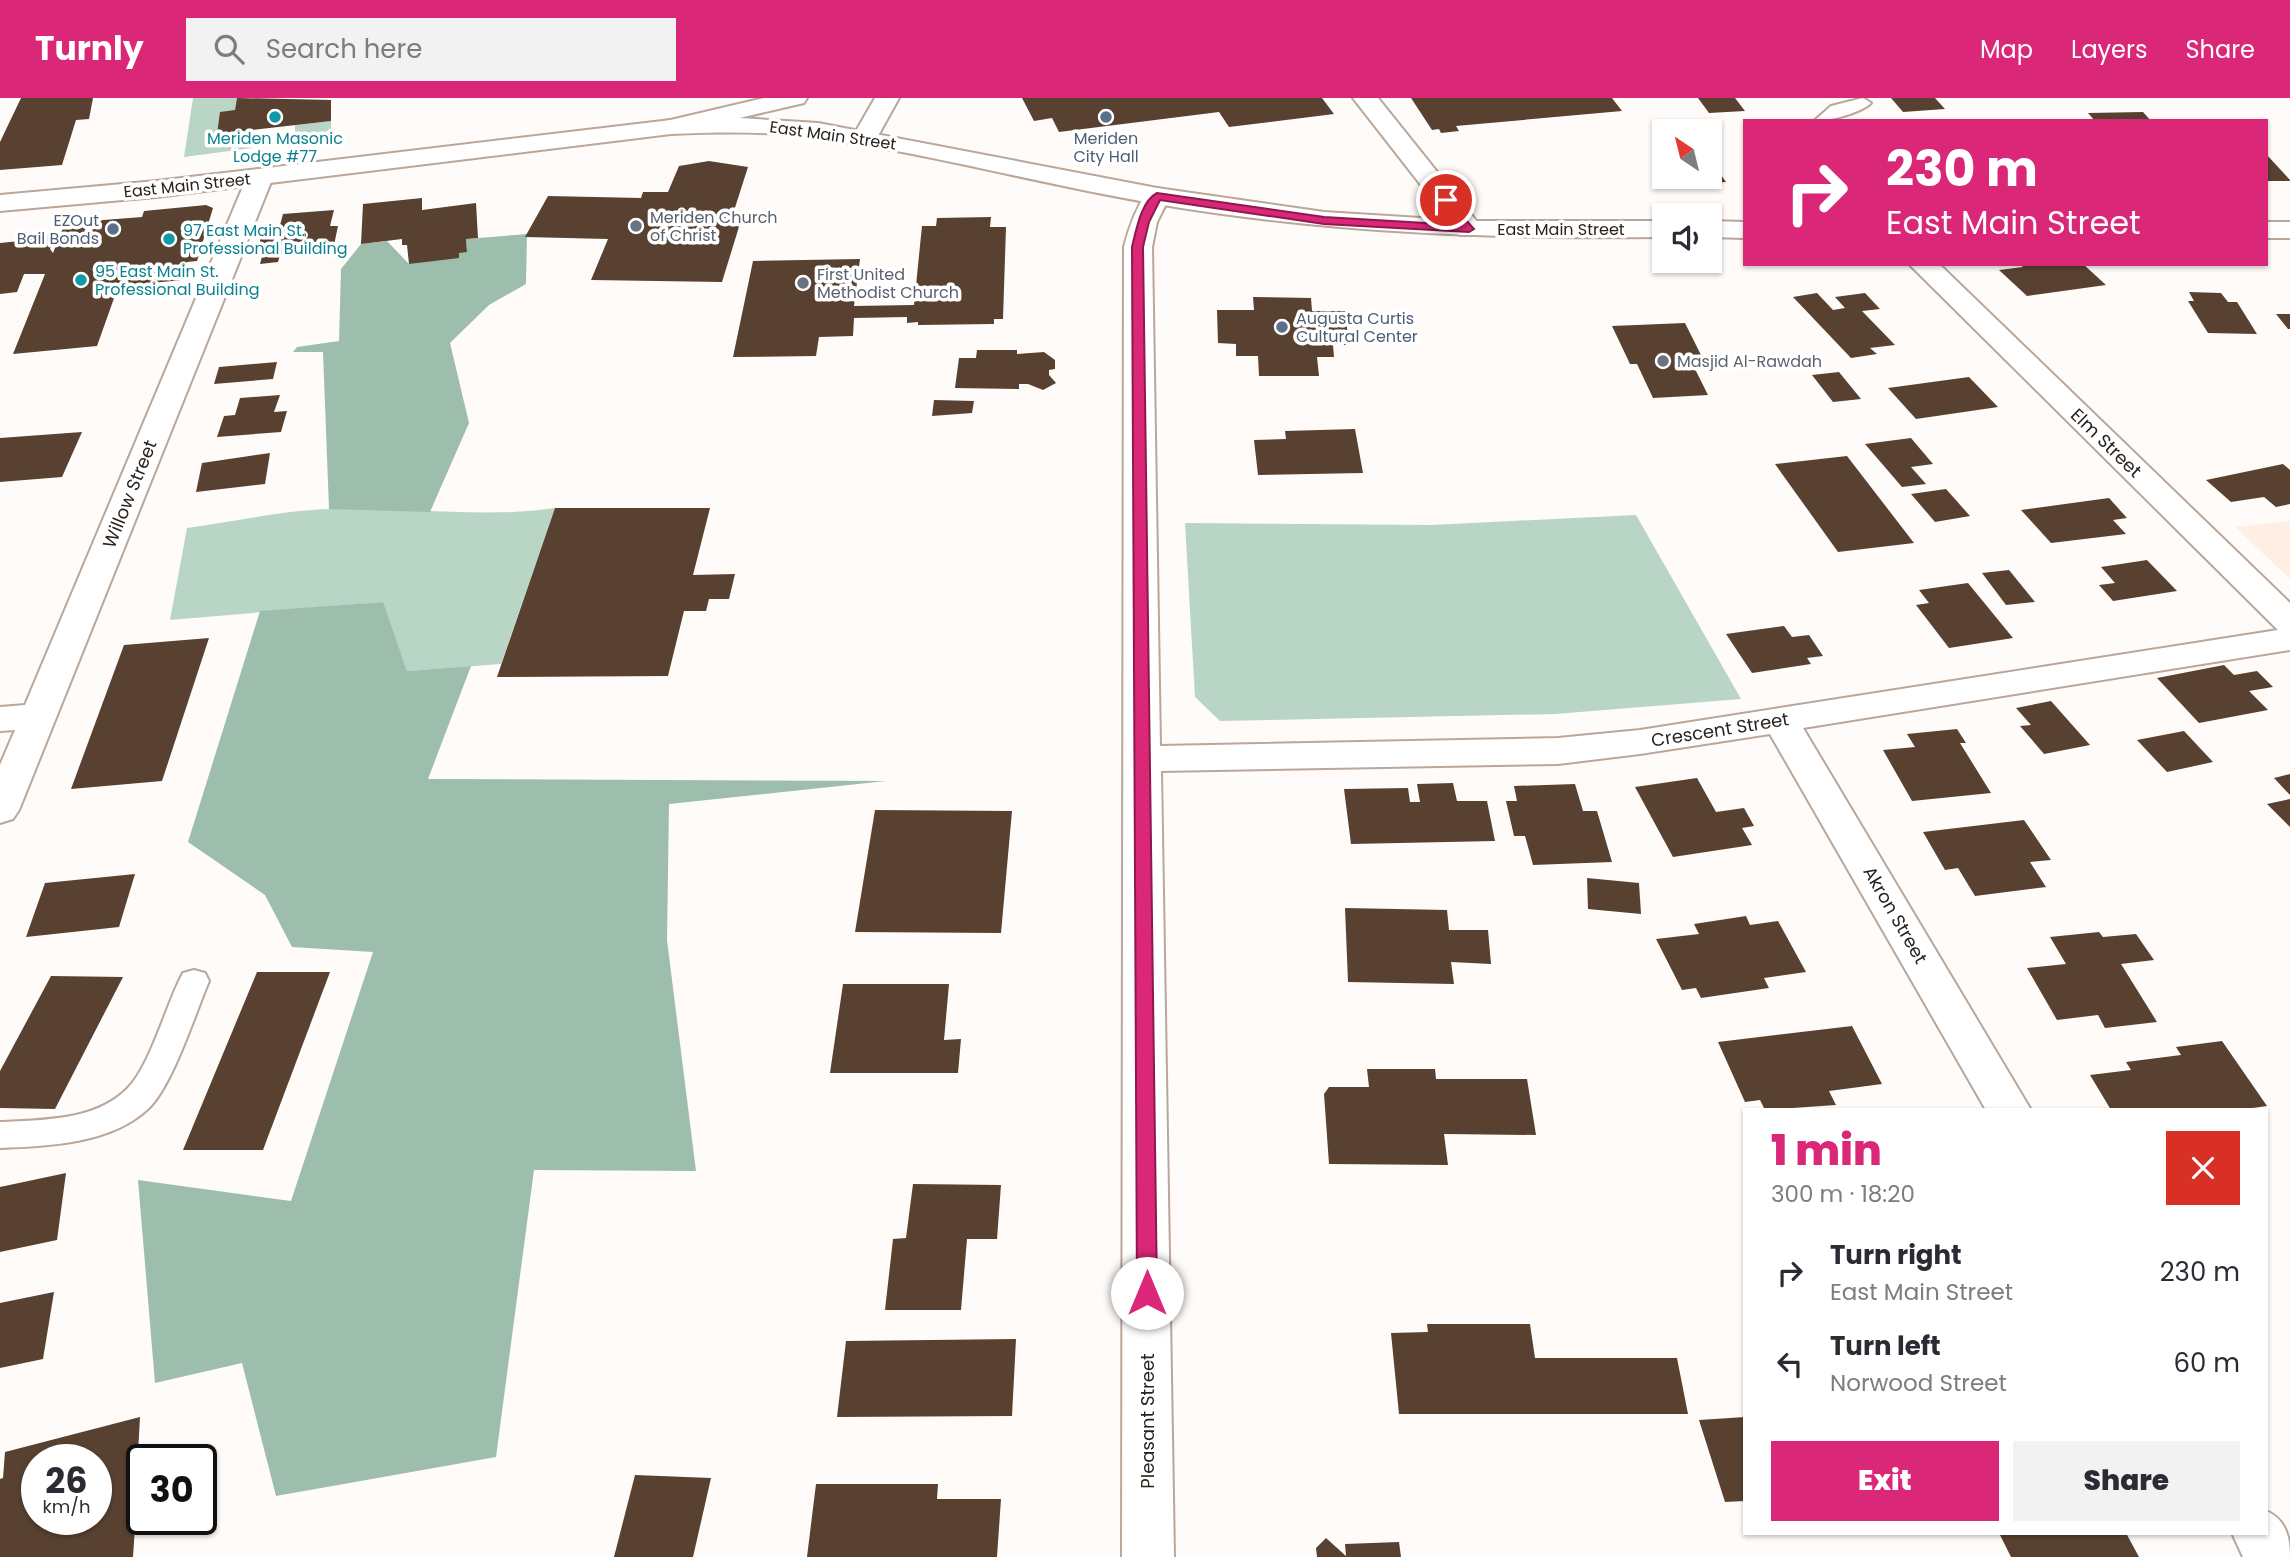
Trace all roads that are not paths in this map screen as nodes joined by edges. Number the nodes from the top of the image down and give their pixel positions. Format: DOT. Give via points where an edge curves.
graph roads {
  1 [pos="794,98"];
  2 [pos="887,98"];
  3 [pos="1366,98"];
  4 [pos="1862,103"];
  5 [pos="1825,119"];
  6 [pos="671,127"];
  7 [pos="865,138"];
  8 [pos="260,177"];
  9 [pos="1157,196"];
  10 [pos="0,203"];
  11 [pos="1469,229"];
  12 [pos="1652,229"];
  13 [pos="1722,229"];
  14 [pos="1743,230"];
  15 [pos="2268,230"];
  16 [pos="2290,230"];
  17 [pos="1925,266"];
  18 [pos="2290,622"];
  19 [pos="2290,639"];
  20 [pos="40,716"];
  21 [pos="0,719"];
  22 [pos="1780,720"];
  23 [pos="1143,759"];
  24 [pos="0,810"];
  25 [pos="194,981"];
  26 [pos="2008,1108"];
  27 [pos="0,1135"];
  28 [pos="2259,1535"];
  29 [pos="1148,1557"];
  30 [pos="2272,1557"];
  1 -- 6 [label="street"];
  2 -- 7 [label="street"];
  3 -- 11 [label="street"];
  4 -- 5 [label="lane"];
  6 -- 7 [label="street, East Main Street" via="772,125"];
  6 -- 8 [label="street, East Main Street"];
  7 -- 9 [label="street, East Main Street"];
  8 -- 10 [label="street, East Main Street"];
  8 -- 20 [label="street, Willow Street"];
  9 -- 11 [label="street, East Main Street" via="1324,220"];
  9 -- 23 [label="street, Pleasant Street" via="1138,247"];
  11 -- 12 [label="street, East Main Street"];
  13 -- 14 [label="street"];
  15 -- 16 [label="street"];
  17 -- 18 [label="street, Elm Street"];
  19 -- 22 [label="street, Crescent Street"];
  20 -- 21 [label="street"];
  20 -- 24 [label="street, Willow Street"];
  22 -- 23 [label="street, Crescent Street" via="1558,751"];
  22 -- 26 [label="street, Akron Street"];
  23 -- 29 [label="street, Pleasant Street"];
  25 -- 27 [label="lane" via="140,1097 108,1118 48,1133"];
  28 -- 30 [label="street"];
}
